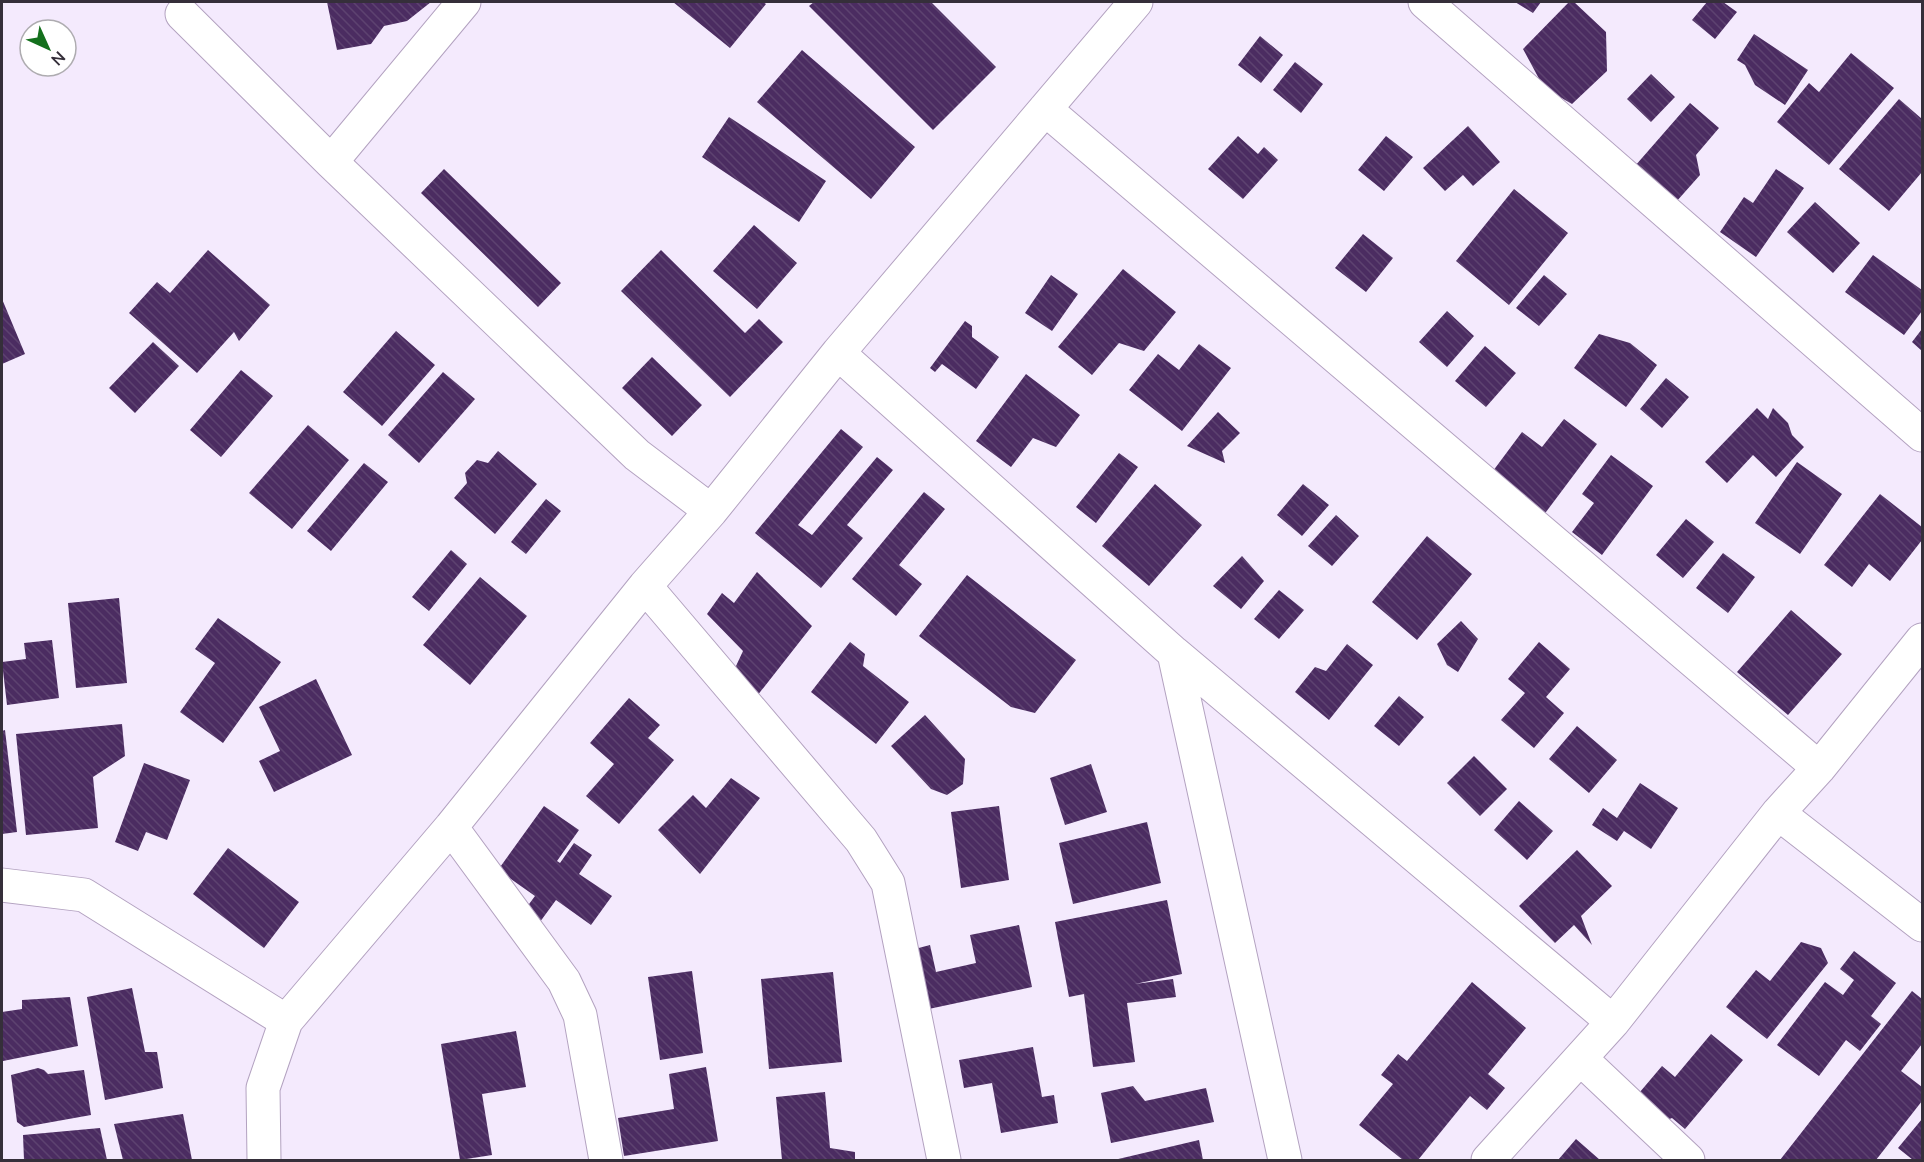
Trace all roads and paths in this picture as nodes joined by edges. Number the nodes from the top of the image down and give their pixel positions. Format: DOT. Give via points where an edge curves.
graph roads {
  1 [pos="464,2"];
  2 [pos="1136,2"];
  3 [pos="1425,2"];
  4 [pos="182,14"];
  5 [pos="1045,109"];
  6 [pos="331,162"];
  7 [pos="838,353"];
  8 [pos="1923,435"];
  9 [pos="711,511"];
  10 [pos="645,586"];
  11 [pos="1923,640"];
  12 [pos="1174,652"];
  13 [pos="1819,768"];
  14 [pos="1778,813"];
  15 [pos="451,827"];
  16 [pos="2,885"];
  17 [pos="1923,925"];
  18 [pos="286,1021"];
  19 [pos="1613,1022"];
  20 [pos="1581,1059"];
  21 [pos="264,1161"];
  22 [pos="606,1161"];
  23 [pos="944,1161"];
  24 [pos="1285,1161"];
  25 [pos="1488,1161"];
  26 [pos="1688,1161"];
  1 -- 6 [label="street"];
  2 -- 5 [label="street"];
  3 -- 8 [label="street"];
  4 -- 6 [label="street"];
  5 -- 7 [label="street"];
  5 -- 13 [label="street"];
  6 -- 9 [label="street" via="637,455"];
  7 -- 9 [label="street"];
  7 -- 12 [label="street"];
  9 -- 10 [label="street"];
  10 -- 15 [label="street"];
  10 -- 23 [label="street" via="861,840 888,883"];
  11 -- 13 [label="street"];
  12 -- 19 [label="street"];
  12 -- 24 [label="street"];
  13 -- 14 [label="street"];
  14 -- 17 [label="street"];
  14 -- 19 [label="street"];
  15 -- 18 [label="street"];
  15 -- 22 [label="street" via="564,981 580,1014"];
  16 -- 18 [label="street" via="84,895"];
  18 -- 21 [label="street" via="263,1088"];
  19 -- 20 [label="street"];
  20 -- 25 [label="street"];
  20 -- 26 [label="street"];
}
